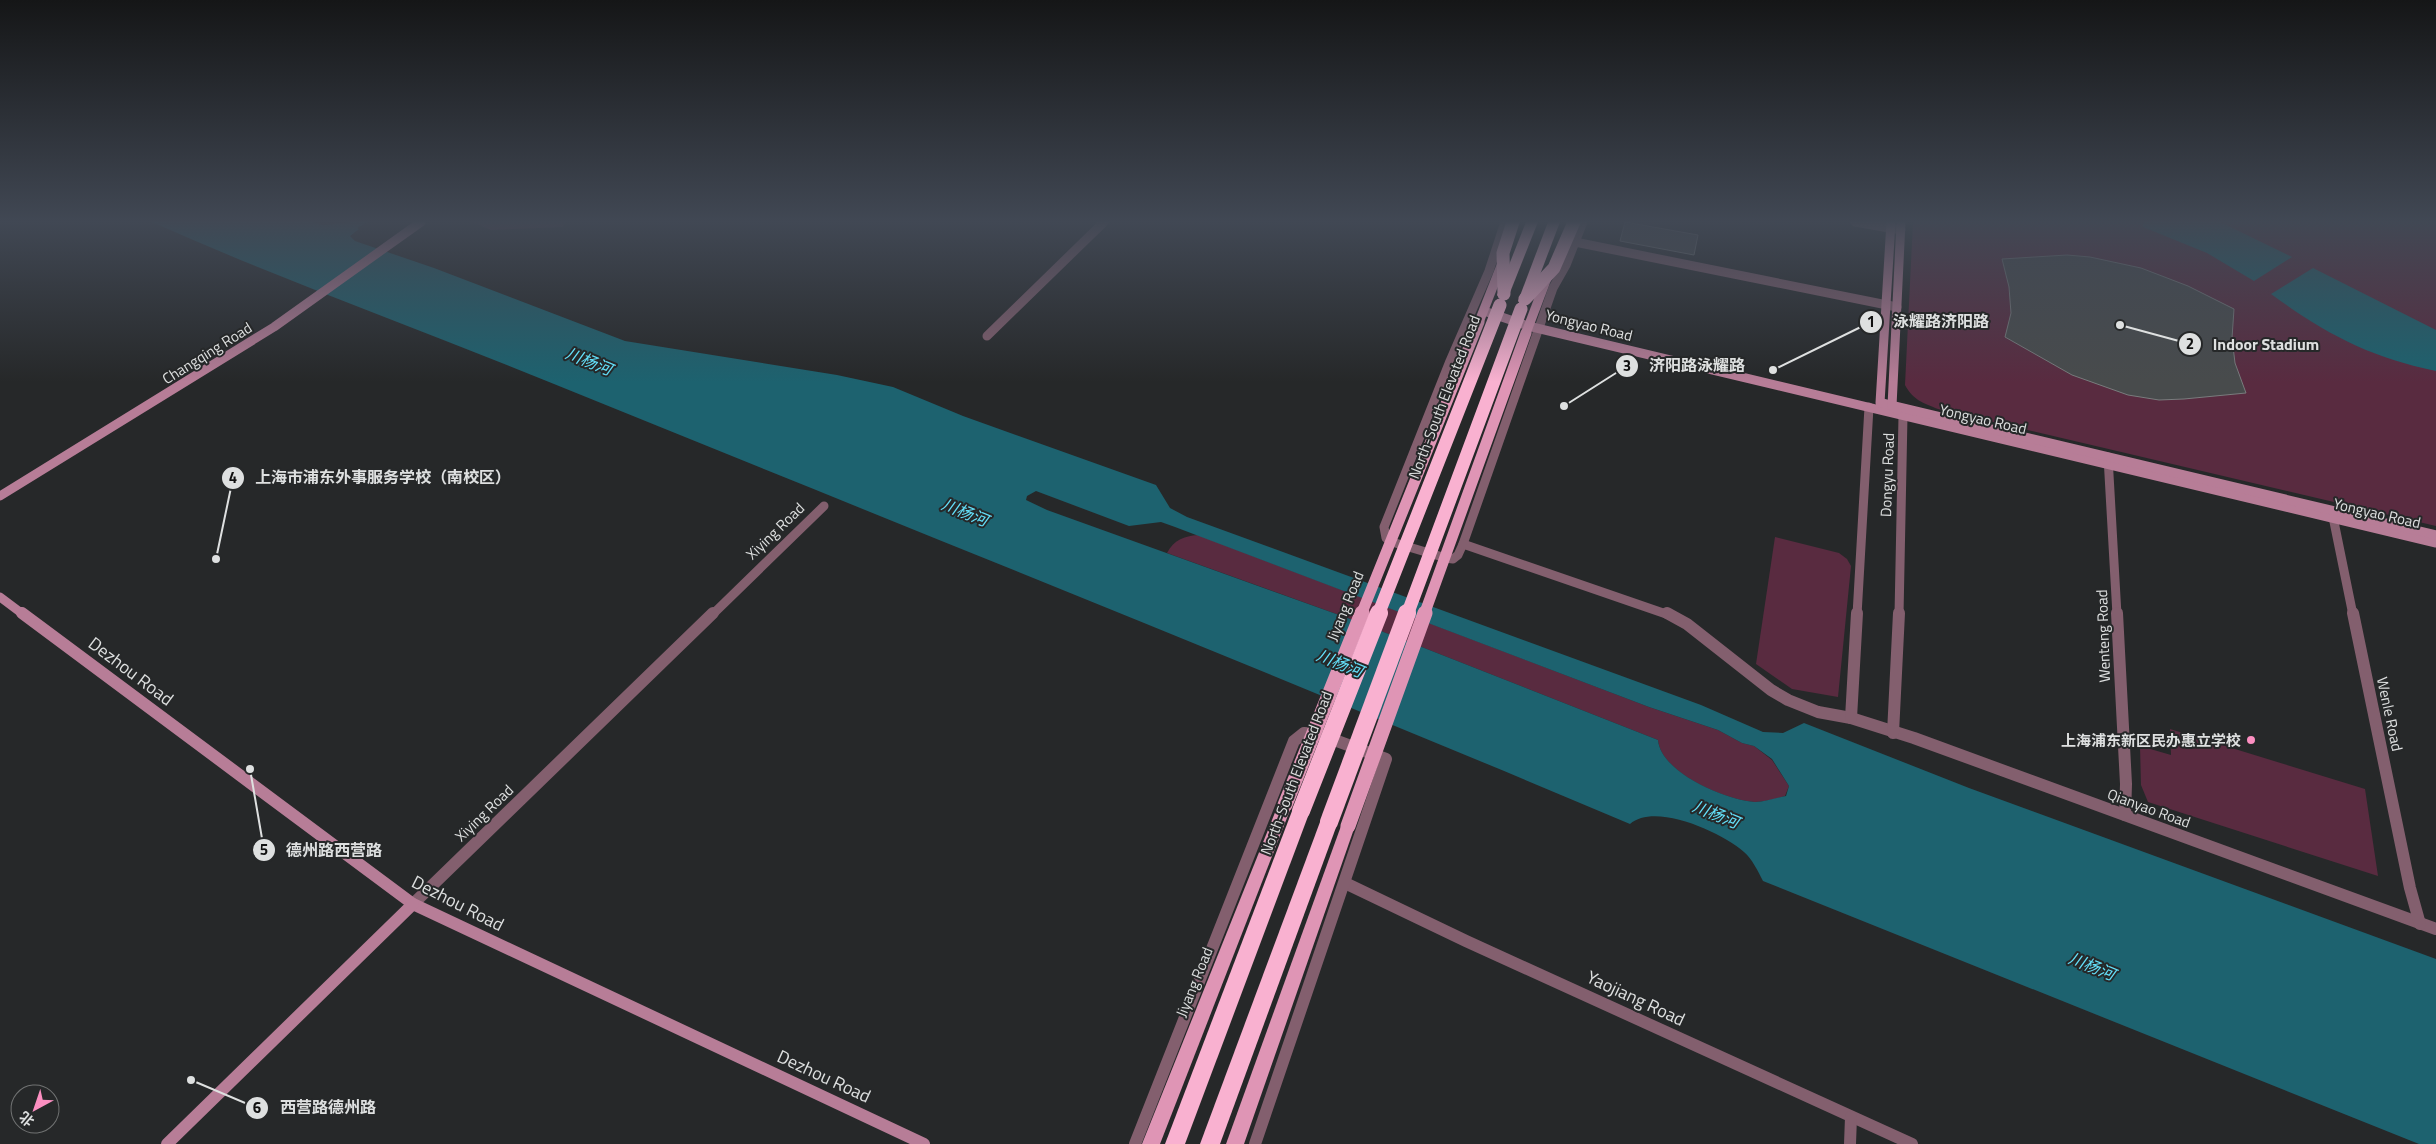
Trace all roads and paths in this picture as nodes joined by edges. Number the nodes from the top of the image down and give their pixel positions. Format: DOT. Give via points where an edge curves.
graph roads {
  1 [pos="347,275"];
  2 [pos="1050,275"];
  3 [pos="1487,275"];
  4 [pos="1497,275"];
  5 [pos="1504,275"];
  6 [pos="1511,275"];
  7 [pos="1534,275"];
  8 [pos="1547,275"];
  9 [pos="1551,275"];
  10 [pos="1560,275"];
  11 [pos="1740,275"];
  12 [pos="1888,275"];
  13 [pos="1899,275"];
  14 [pos="1504,294"];
  15 [pos="1525,299"];
  16 [pos="1886,305"];
  17 [pos="1897,307"];
  18 [pos="1481,316"];
  19 [pos="1533,326"];
  20 [pos="988,336"];
  21 [pos="1880,403"];
  22 [pos="1892,406"];
  23 [pos="1869,408"];
  24 [pos="1903,416"];
  25 [pos="2108,461"];
  26 [pos="0,496"];
  27 [pos="824,506"];
  28 [pos="2333,514"];
  29 [pos="2436,535"];
  30 [pos="2436,543"];
  31 [pos="1463,544"];
  32 [pos="0,597"];
  33 [pos="1851,718"];
  34 [pos="1894,733"];
  35 [pos="2125,815"];
  36 [pos="1345,883"];
  37 [pos="412,904"];
  38 [pos="2420,924"];
  39 [pos="2436,929"];
  40 [pos="1851,1117"];
  41 [pos="167,1144"];
  42 [pos="924,1144"];
  43 [pos="1135,1144"];
  44 [pos="1151,1144"];
  45 [pos="1175,1144"];
  46 [pos="1210,1144"];
  47 [pos="1235,1144"];
  48 [pos="1255,1144"];
  49 [pos="1850,1144"];
  50 [pos="1912,1144"];
  1 -- 26 [label="street, Changqing Road" via="234,352"];
  2 -- 20 [label="street"];
  3 -- 31 [label="street" via="1384,527 1386,538 1392,542 1446,558 1453,559 1458,555"];
  4 -- 18 [label="main road, Jiyang Road"];
  5 -- 14 [label="highway, bridge"];
  6 -- 14 [label="highway, North-South Elevated Road"];
  7 -- 15 [label="highway"];
  8 -- 15 [label="highway, bridge"];
  9 -- 19 [label="main road"];
  10 -- 19 [label="street"];
  11 -- 16 [label="street"];
  12 -- 16 [label="street"];
  13 -- 17 [label="street"];
  14 -- 45 [label="highway, North-South Elevated Road, bridge" via="1301,811"];
  15 -- 46 [label="highway, bridge"];
  16 -- 17 [label="street"];
  16 -- 21 [label="street"];
  17 -- 22 [label="street"];
  18 -- 19 [label="street, Yongyao Road"];
  18 -- 44 [label="main road, Jiyang Road, bridge"];
  19 -- 21 [label="street, Yongyao Road"];
  19 -- 23 [label="street, Yongyao Road"];
  19 -- 31 [label="street"];
  19 -- 47 [label="main road, bridge"];
  21 -- 22 [label="street, Yongyao Road"];
  21 -- 23 [label="street"];
  22 -- 24 [label="street, Dongyu Road"];
  22 -- 25 [label="street, Yongyao Road"];
  23 -- 24 [label="street, Yongyao Road"];
  23 -- 33 [label="street, Dongyu Road"];
  24 -- 25 [label="street, Yongyao Road"];
  24 -- 34 [label="street, Dongyu Road"];
  25 -- 28 [label="street, Yongyao Road"];
  25 -- 35 [label="street, Wenteng Road"];
  27 -- 37 [label="street, Xiying Road"];
  28 -- 29 [label="street, Yongyao Road"];
  28 -- 30 [label="street, Yongyao Road"];
  28 -- 38 [label="street, Wenle Road"];
  31 -- 33 [label="street, Qianyao Road" via="1664,612 1687,624 1771,690 1818,712"];
  32 -- 37 [label="street, Dezhou Road"];
  33 -- 34 [label="street, Qianyao Road"];
  34 -- 35 [label="street, Qianyao Road"];
  35 -- 38 [label="street, Qianyao Road"];
  36 -- 40 [label="street, Yaojiang Road"];
  36 -- 43 [label="street" via="1386,760 1318,734 1304,734 1294,741"];
  36 -- 48 [label="street"];
  37 -- 41 [label="street, Xiying Road"];
  37 -- 42 [label="street, Dezhou Road"];
  38 -- 39 [label="street, Qianyao Road"];
  40 -- 49 [label="street"];
  40 -- 50 [label="street, Yaojiang Road"];
}
